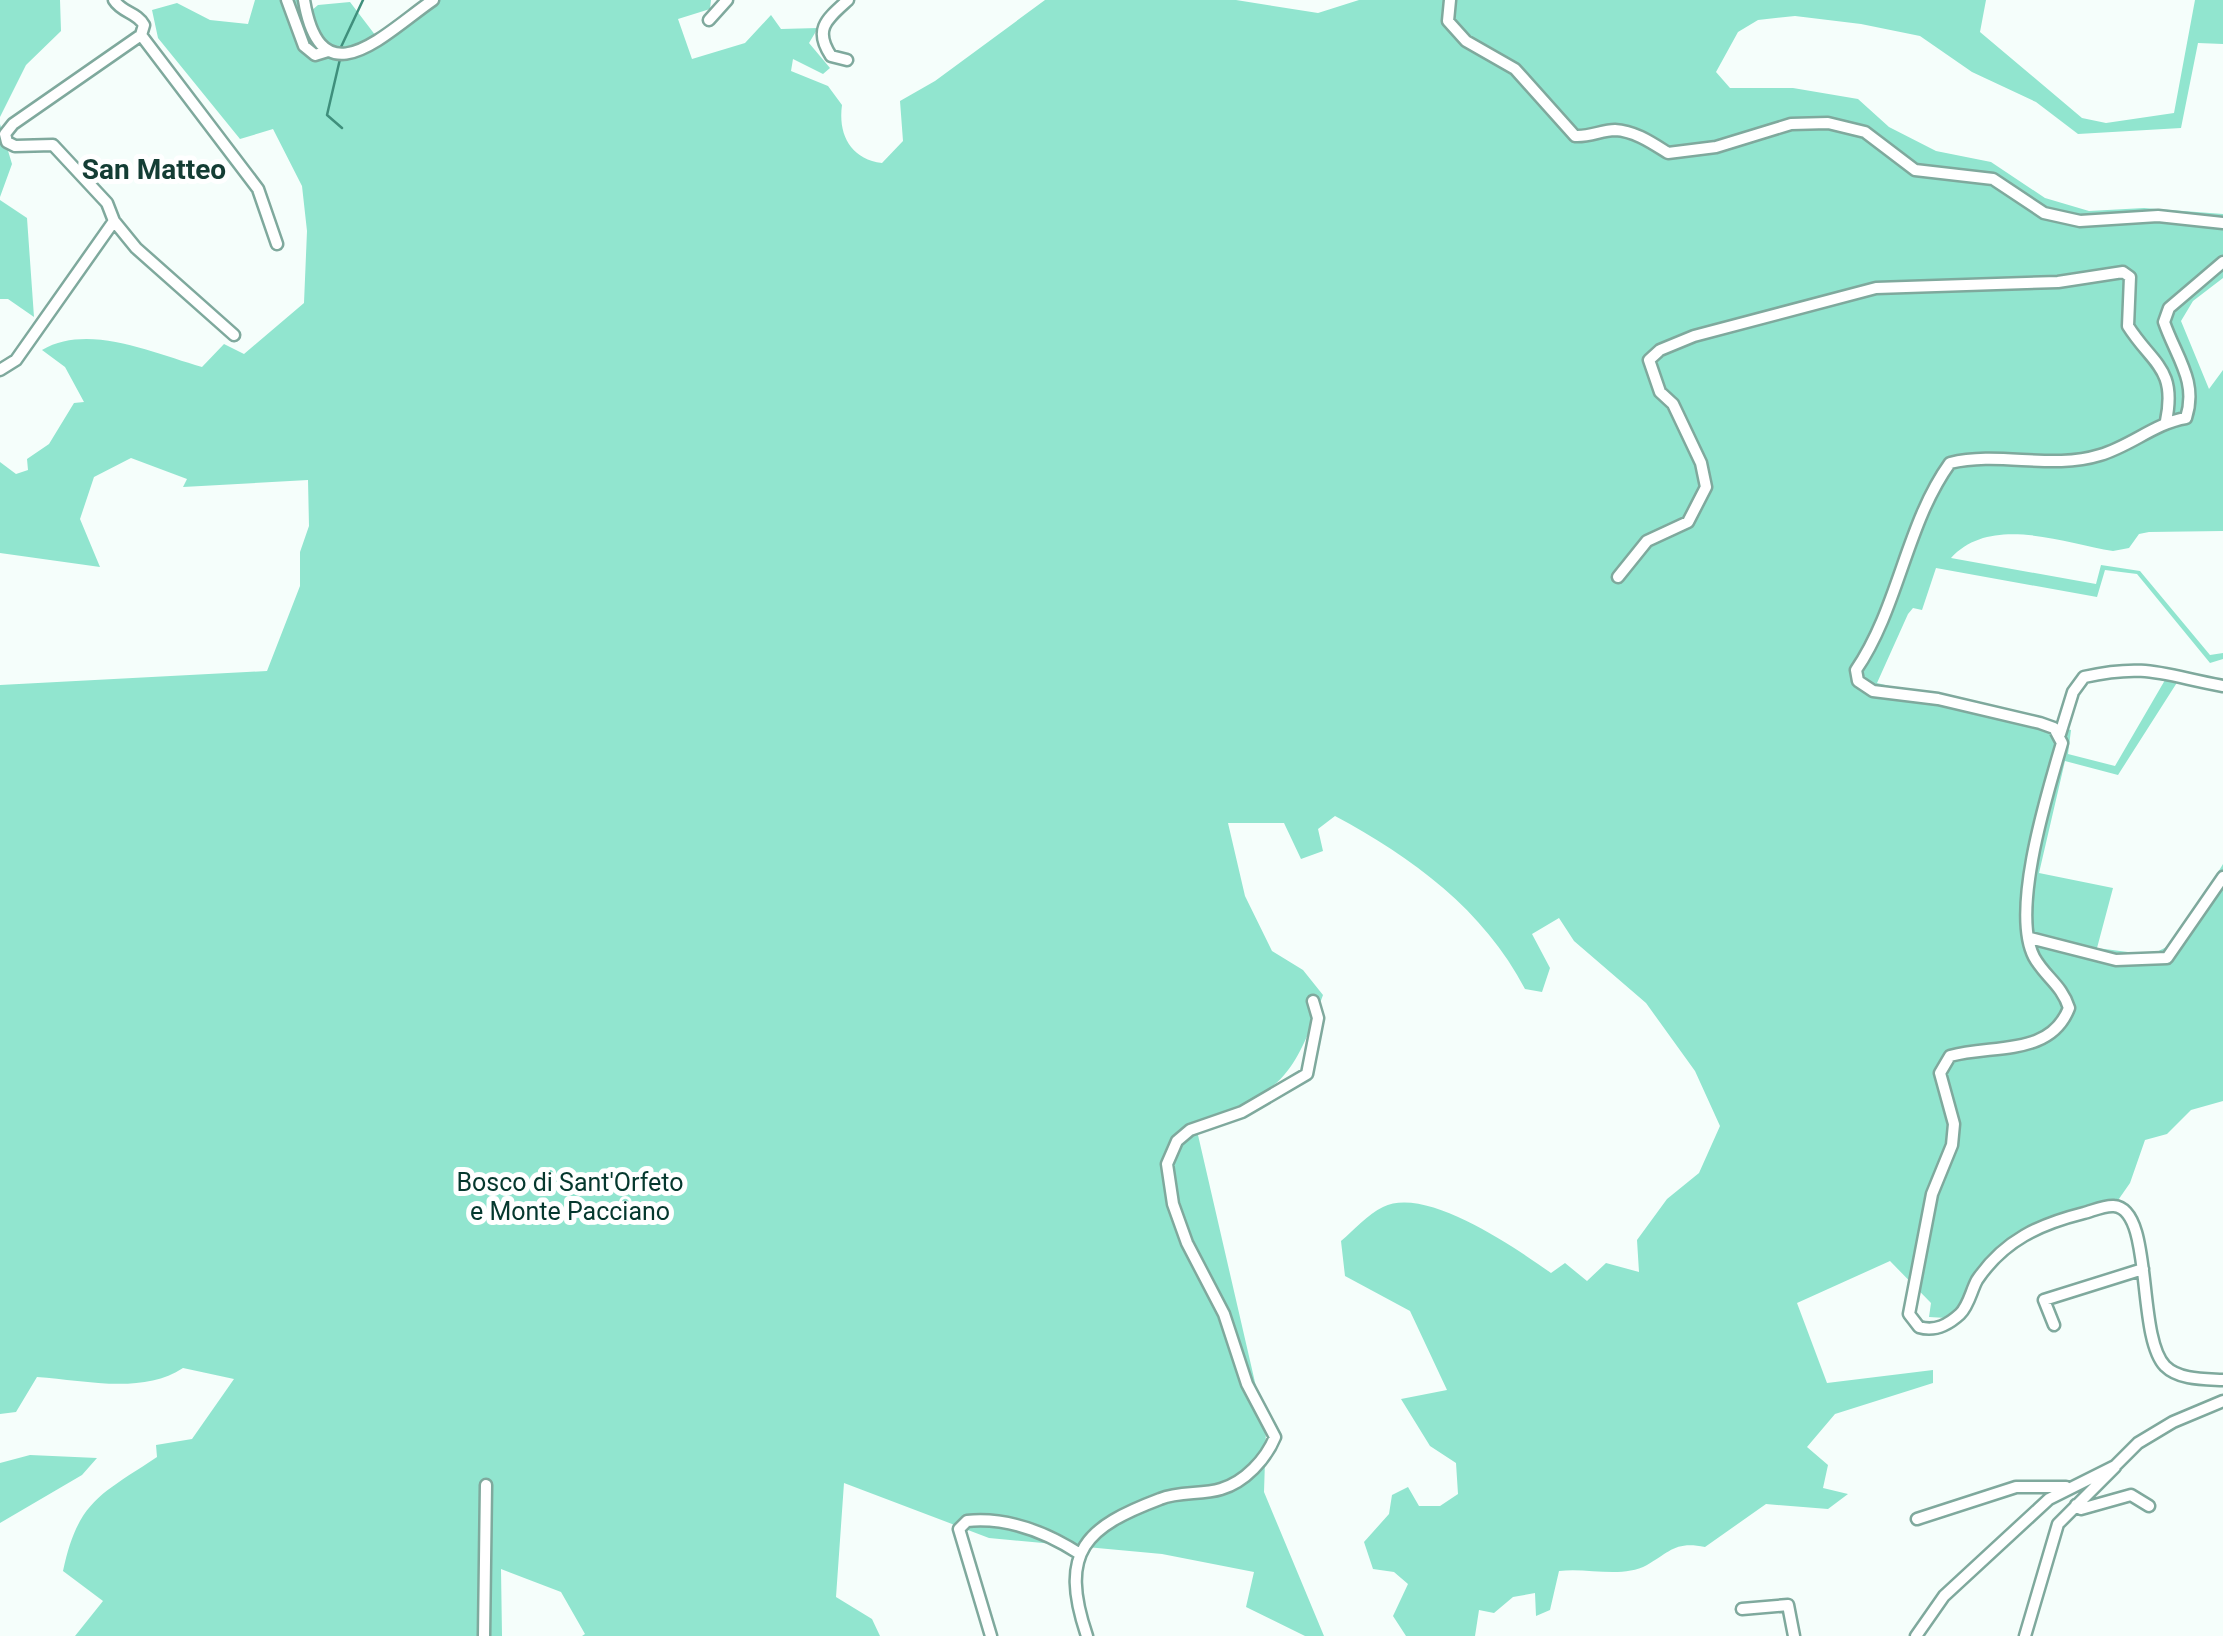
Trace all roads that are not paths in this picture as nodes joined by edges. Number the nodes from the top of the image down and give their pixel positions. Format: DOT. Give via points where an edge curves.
graph roads {
  1 [pos="114,0"];
  2 [pos="287,0"];
  3 [pos="304,0"];
  4 [pos="433,0"];
  5 [pos="726,0"];
  6 [pos="848,0"];
  7 [pos="1450,0"];
  8 [pos="709,20"];
  9 [pos="141,35"];
  10 [pos="328,52"];
  11 [pos="847,60"];
  12 [pos="114,221"];
  13 [pos="2223,223"];
  14 [pos="277,244"];
  15 [pos="2223,262"];
  16 [pos="234,335"];
  17 [pos="0,370"];
  18 [pos="2166,421"];
  19 [pos="1618,577"];
  20 [pos="2223,686"];
  21 [pos="2060,734"];
  22 [pos="2223,877"];
  23 [pos="2030,938"];
  24 [pos="1312,1001"];
  25 [pos="2142,1269"];
  26 [pos="2054,1325"];
  27 [pos="2223,1380"];
  28 [pos="2223,1401"];
  29 [pos="2115,1466"];
  30 [pos="486,1485"];
  31 [pos="2068,1487"];
  32 [pos="2076,1506"];
  33 [pos="2149,1506"];
  34 [pos="1918,1519"];
  35 [pos="1080,1554"];
  36 [pos="1742,1608"];
  37 [pos="484,1636"];
  38 [pos="992,1636"];
  39 [pos="1087,1636"];
  40 [pos="1794,1636"];
  41 [pos="1916,1636"];
  42 [pos="2025,1636"];
  1 -- 9 [label="street" via="140,17"];
  2 -- 10 [label="street" via="304,46 314,55"];
  3 -- 10 [label="street" via="308,22"];
  4 -- 10 [label="street" via="354,54"];
  5 -- 8 [label="street"];
  6 -- 11 [label="street" via="820,32 831,56"];
  7 -- 13 [label="street" via="1448,21 1466,41 1515,69 1575,136 1612,130 1646,138 1668,153 1791,124 1828,123 1865,132 1915,170 1993,179 2044,213 2080,221 2158,216"];
  9 -- 12 [label="street" via="5,134 15,146 53,145 107,203"];
  9 -- 14 [label="street" via="258,189"];
  12 -- 16 [label="street"];
  12 -- 17 [label="street" via="16,360"];
  15 -- 18 [label="street" via="2169,308 2164,322 2193,398 2186,418"];
  18 -- 19 [label="street" via="2167,380 2159,360 2128,326 2130,277 2123,272 2058,282 1876,288 1694,336 1649,360 1701,462 1706,488 1688,522 1647,541"];
  18 -- 21 [label="street" via="2098,456 1950,462 1930,490 1856,670 1873,691 1938,699 2040,723"];
  20 -- 21 [label="street" via="2156,670 2120,668 2084,677"];
  21 -- 23 [label="street" via="2033,846"];
  22 -- 23 [label="street" via="2166,958 2116,960"];
  23 -- 25 [label="street" via="2034,957 2063,988 2068,1008 2051,1037 1950,1056 1940,1073 1954,1124 1952,1145 1932,1194 1909,1314 1920,1327 1940,1328 1963,1311 2003,1251 2038,1224 2114,1206 2136,1226"];
  24 -- 35 [label="street" via="1318,1018 1307,1074 1248,1109 1190,1130 1177,1140 1167,1164 1187,1243 1276,1437 1248,1474 1223,1489 1162,1498 1114,1516"];
  25 -- 26 [label="street" via="2044,1300"];
  25 -- 27 [label="street" via="2154,1346 2166,1366 2186,1377"];
  28 -- 29 [label="street" via="2138,1442"];
  29 -- 31 [label="street"];
  29 -- 32 [label="street"];
  30 -- 37 [label="street"];
  31 -- 34 [label="street" via="2016,1487"];
  31 -- 41 [label="street" via="1944,1596"];
  32 -- 33 [label="street" via="2131,1495"];
  32 -- 42 [label="street" via="2058,1524"];
  35 -- 38 [label="street" via="1022,1526 991,1518 966,1521 959,1529"];
  35 -- 39 [label="street" via="1076,1583"];
  36 -- 40 [label="street" via="1788,1605"];
}
